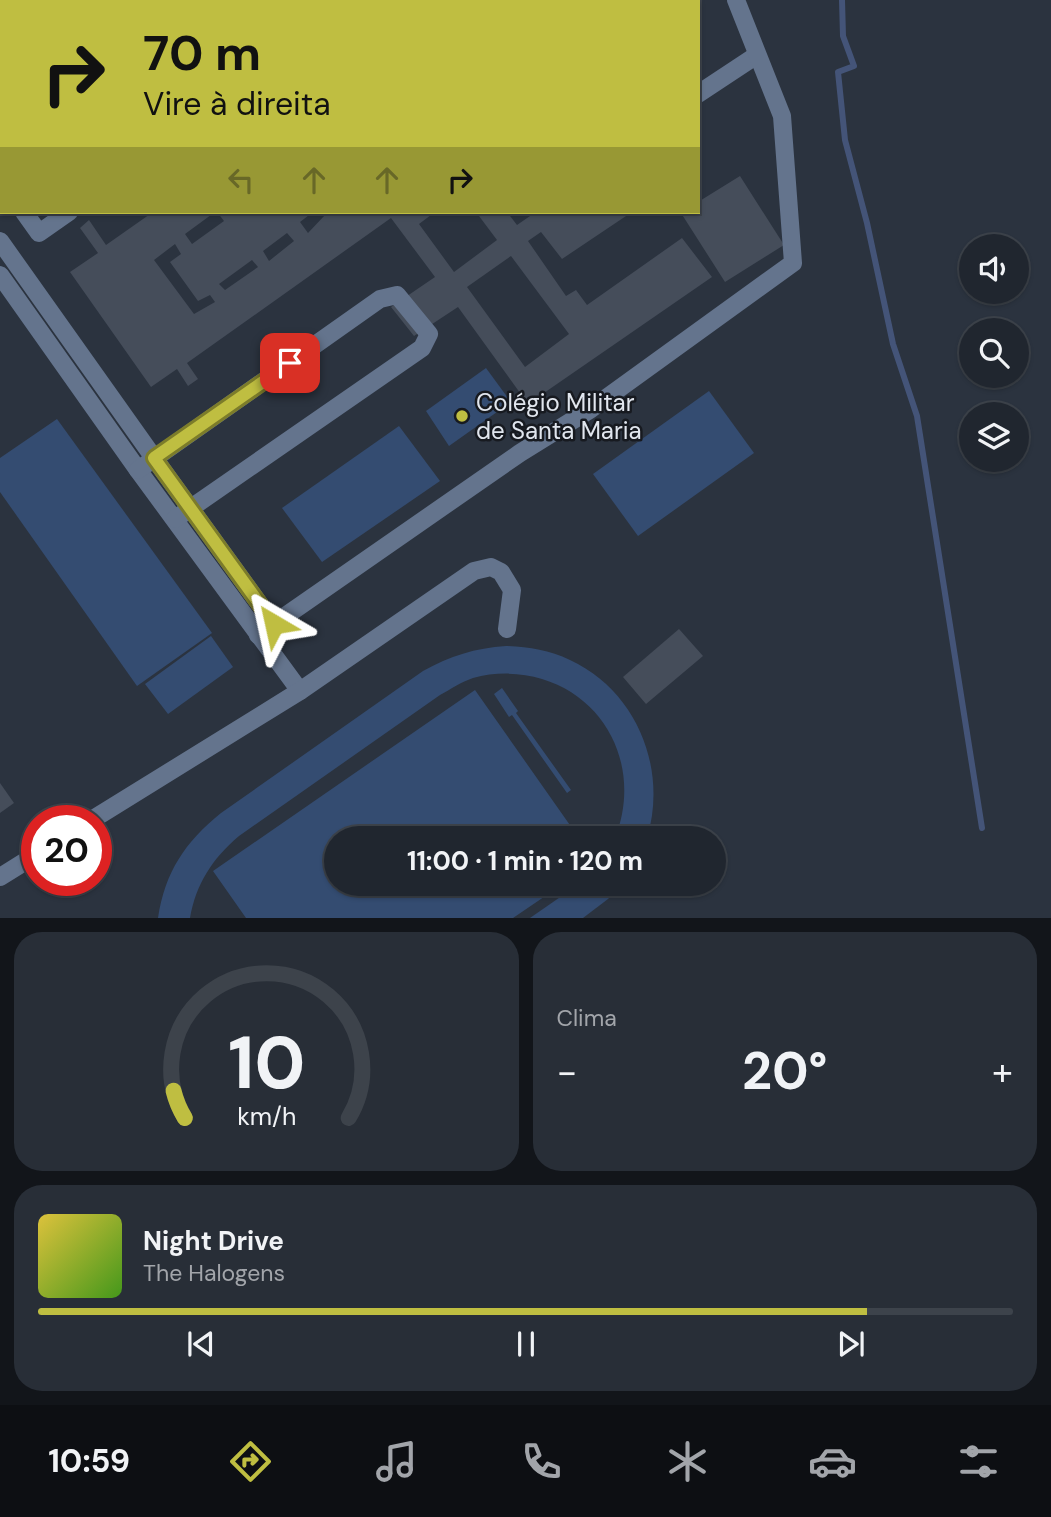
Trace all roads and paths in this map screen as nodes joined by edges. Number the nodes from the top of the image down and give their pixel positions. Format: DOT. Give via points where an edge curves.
graph roads {
  1 [pos="736,0"];
  2 [pos="757,55"];
  3 [pos="700,93"];
  4 [pos="25,214"];
  5 [pos="66,214"];
  6 [pos="0,241"];
  7 [pos="0,275"];
  8 [pos="154,458"];
  9 [pos="138,470"];
  10 [pos="191,508"];
  11 [pos="174,520"];
  12 [pos="274,624"];
  13 [pos="508,629"];
  14 [pos="258,635"];
  15 [pos="300,691"];
  16 [pos="112,807"];
  17 [pos="21,864"];
  18 [pos="0,877"];
  1 -- 2 [label="lane"];
  2 -- 3 [label="lane"];
  2 -- 12 [label="lane" via="782,116 793,263 591,409"];
  4 -- 5 [label="lane" via="39,233"];
  6 -- 8 [label="lane"];
  7 -- 9 [label="lane"];
  8 -- 9 [label="lane"];
  8 -- 10 [label="lane"];
  8 -- 10 [label="lane" via="380,299 397,295 429,334 422,348"];
  9 -- 11 [label="lane"];
  10 -- 11 [label="lane"];
  10 -- 12 [label="lane"];
  11 -- 14 [label="lane"];
  12 -- 14 [label="lane"];
  13 -- 15 [label="lane" via="512,590 501,572 491,567 474,570"];
  14 -- 15 [label="lane"];
  15 -- 16 [label="lane"];
  17 -- 18 [label="lane"];
}
